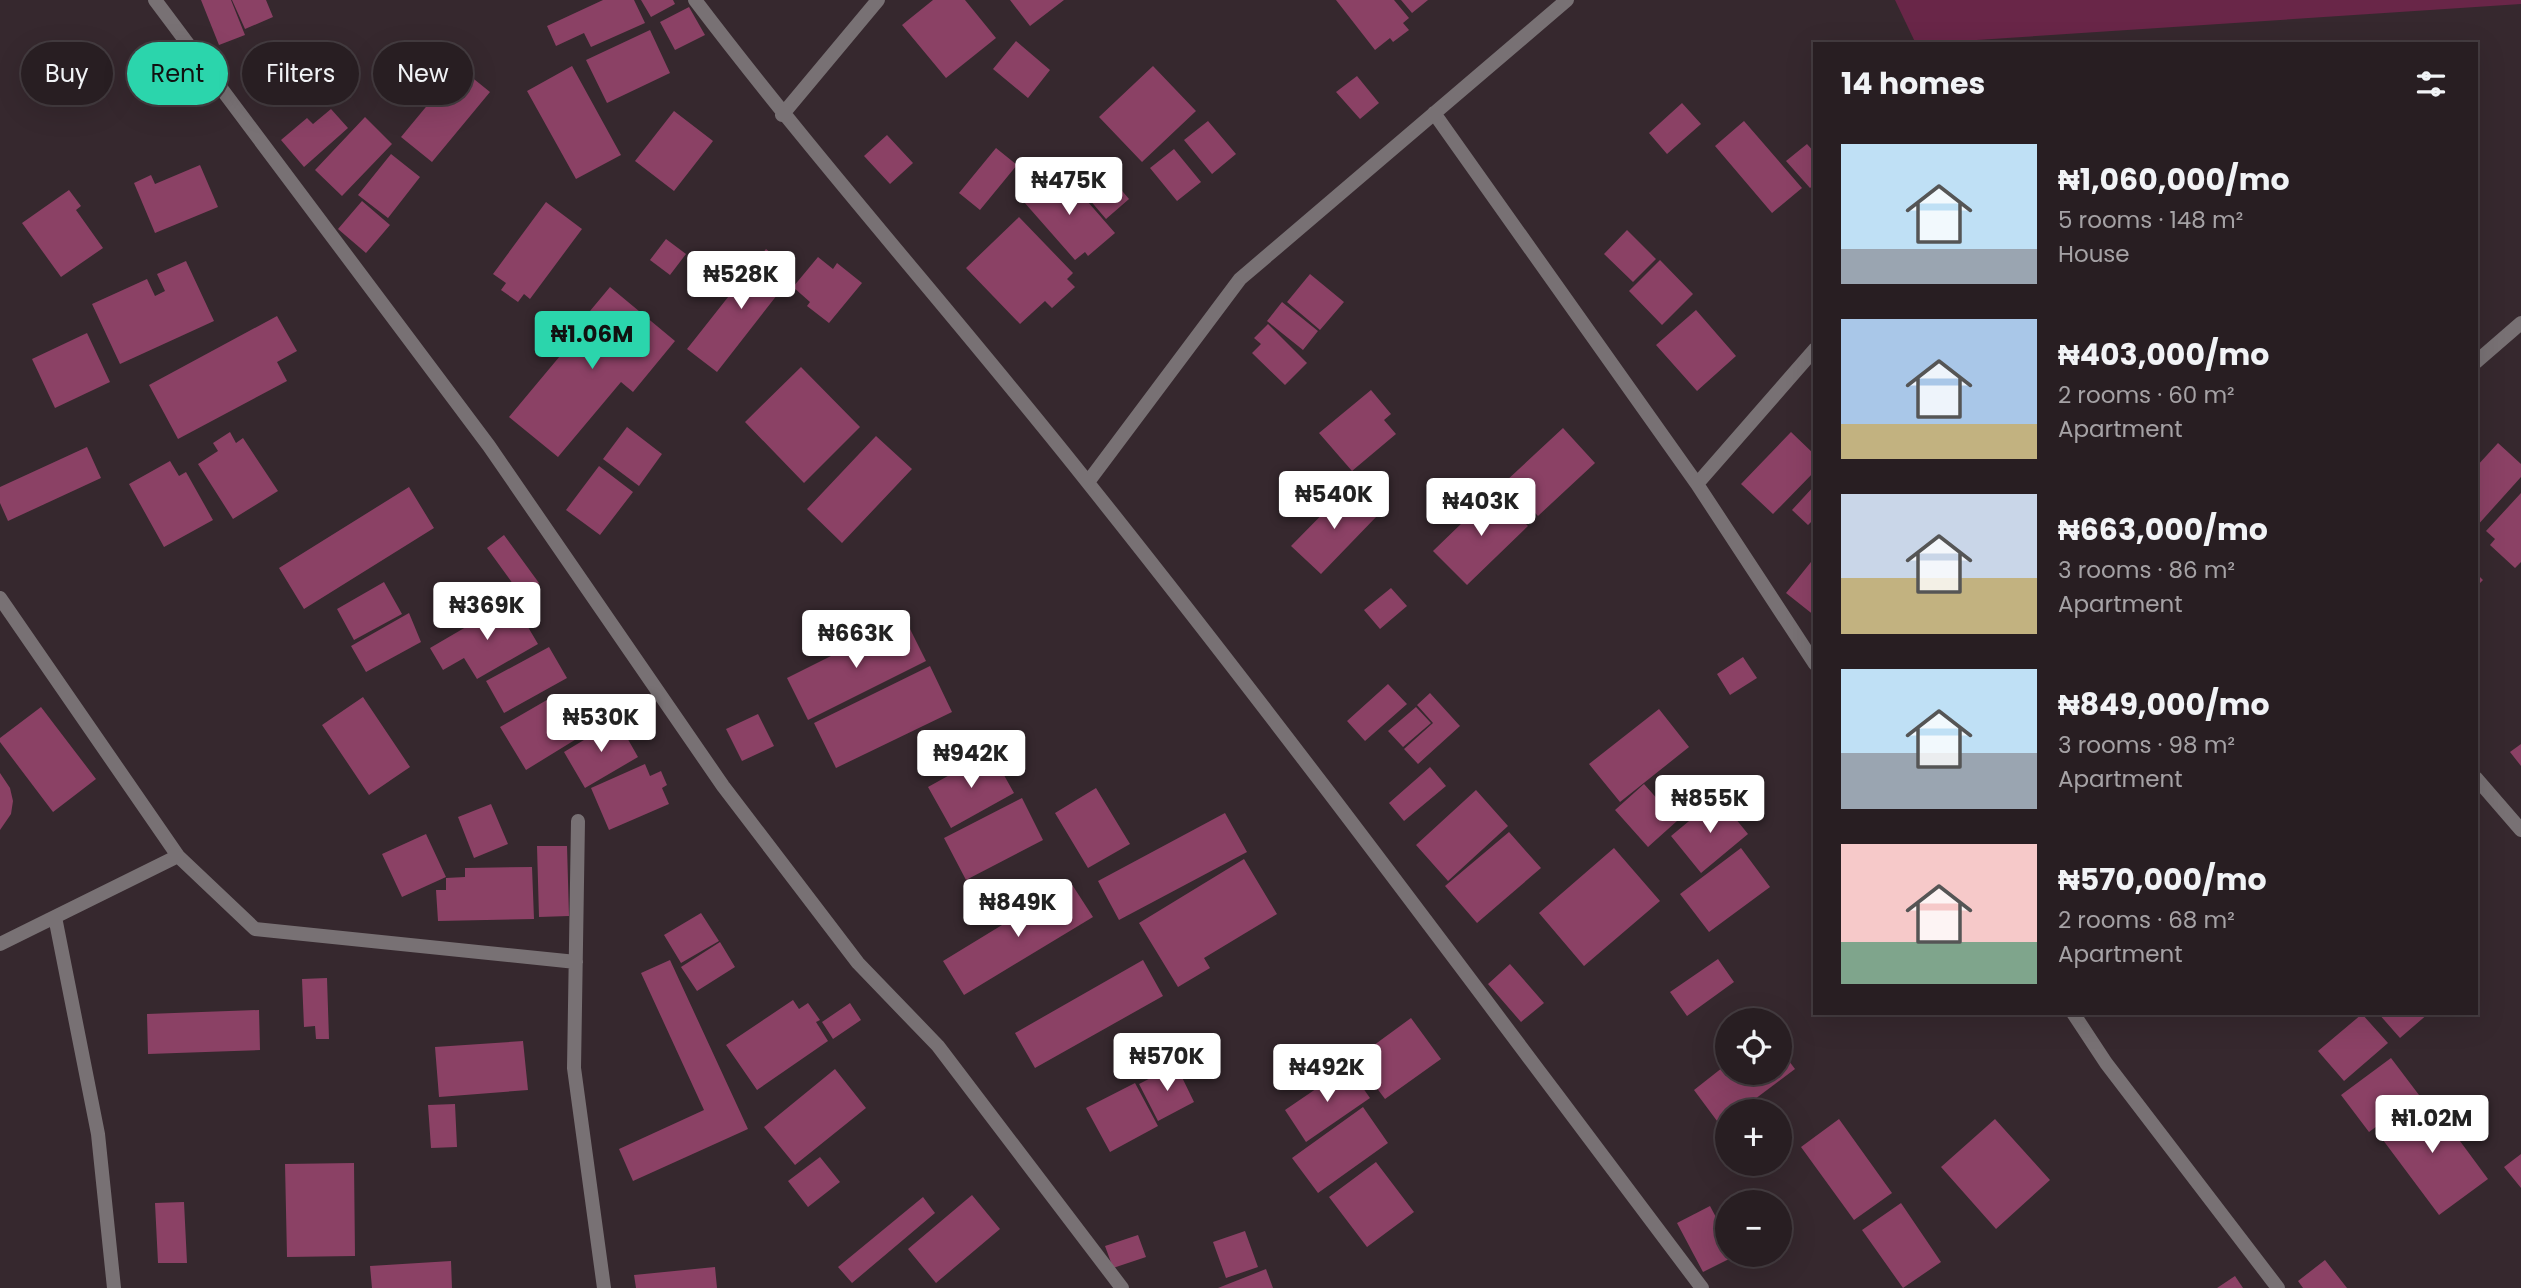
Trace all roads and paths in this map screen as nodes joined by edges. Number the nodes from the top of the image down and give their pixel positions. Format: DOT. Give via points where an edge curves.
graph roads {
  1 [pos="155,0"];
  2 [pos="695,0"];
  3 [pos="878,0"];
  4 [pos="1567,0"];
  5 [pos="1434,113"];
  6 [pos="782,115"];
  7 [pos="2521,323"];
  8 [pos="1813,351"];
  9 [pos="2478,360"];
  10 [pos="1088,482"];
  11 [pos="1697,484"];
  12 [pos="0,598"];
  13 [pos="1813,661"];
  14 [pos="2478,780"];
  15 [pos="578,821"];
  16 [pos="2521,830"];
  17 [pos="178,856"];
  18 [pos="55,917"];
  19 [pos="0,944"];
  20 [pos="576,962"];
  21 [pos="2074,1015"];
  22 [pos="114,1288"];
  23 [pos="604,1288"];
  24 [pos="1122,1288"];
  25 [pos="1702,1288"];
  26 [pos="2278,1288"];
  1 -- 24 [label="street" via="489,446 723,786 858,962 938,1046"];
  2 -- 6 [label="street"];
  3 -- 6 [label="street"];
  4 -- 5 [label="street"];
  5 -- 10 [label="street" via="1240,279"];
  5 -- 11 [label="street"];
  6 -- 10 [label="street"];
  7 -- 9 [label="street"];
  8 -- 11 [label="street"];
  10 -- 25 [label="street"];
  11 -- 13 [label="street"];
  12 -- 17 [label="street"];
  14 -- 16 [label="street"];
  15 -- 20 [label="street"];
  17 -- 18 [label="street"];
  17 -- 20 [label="street" via="255,929"];
  18 -- 19 [label="street"];
  18 -- 22 [label="street" via="98,1134"];
  20 -- 23 [label="street" via="574,1068"];
  21 -- 26 [label="street"];
}
